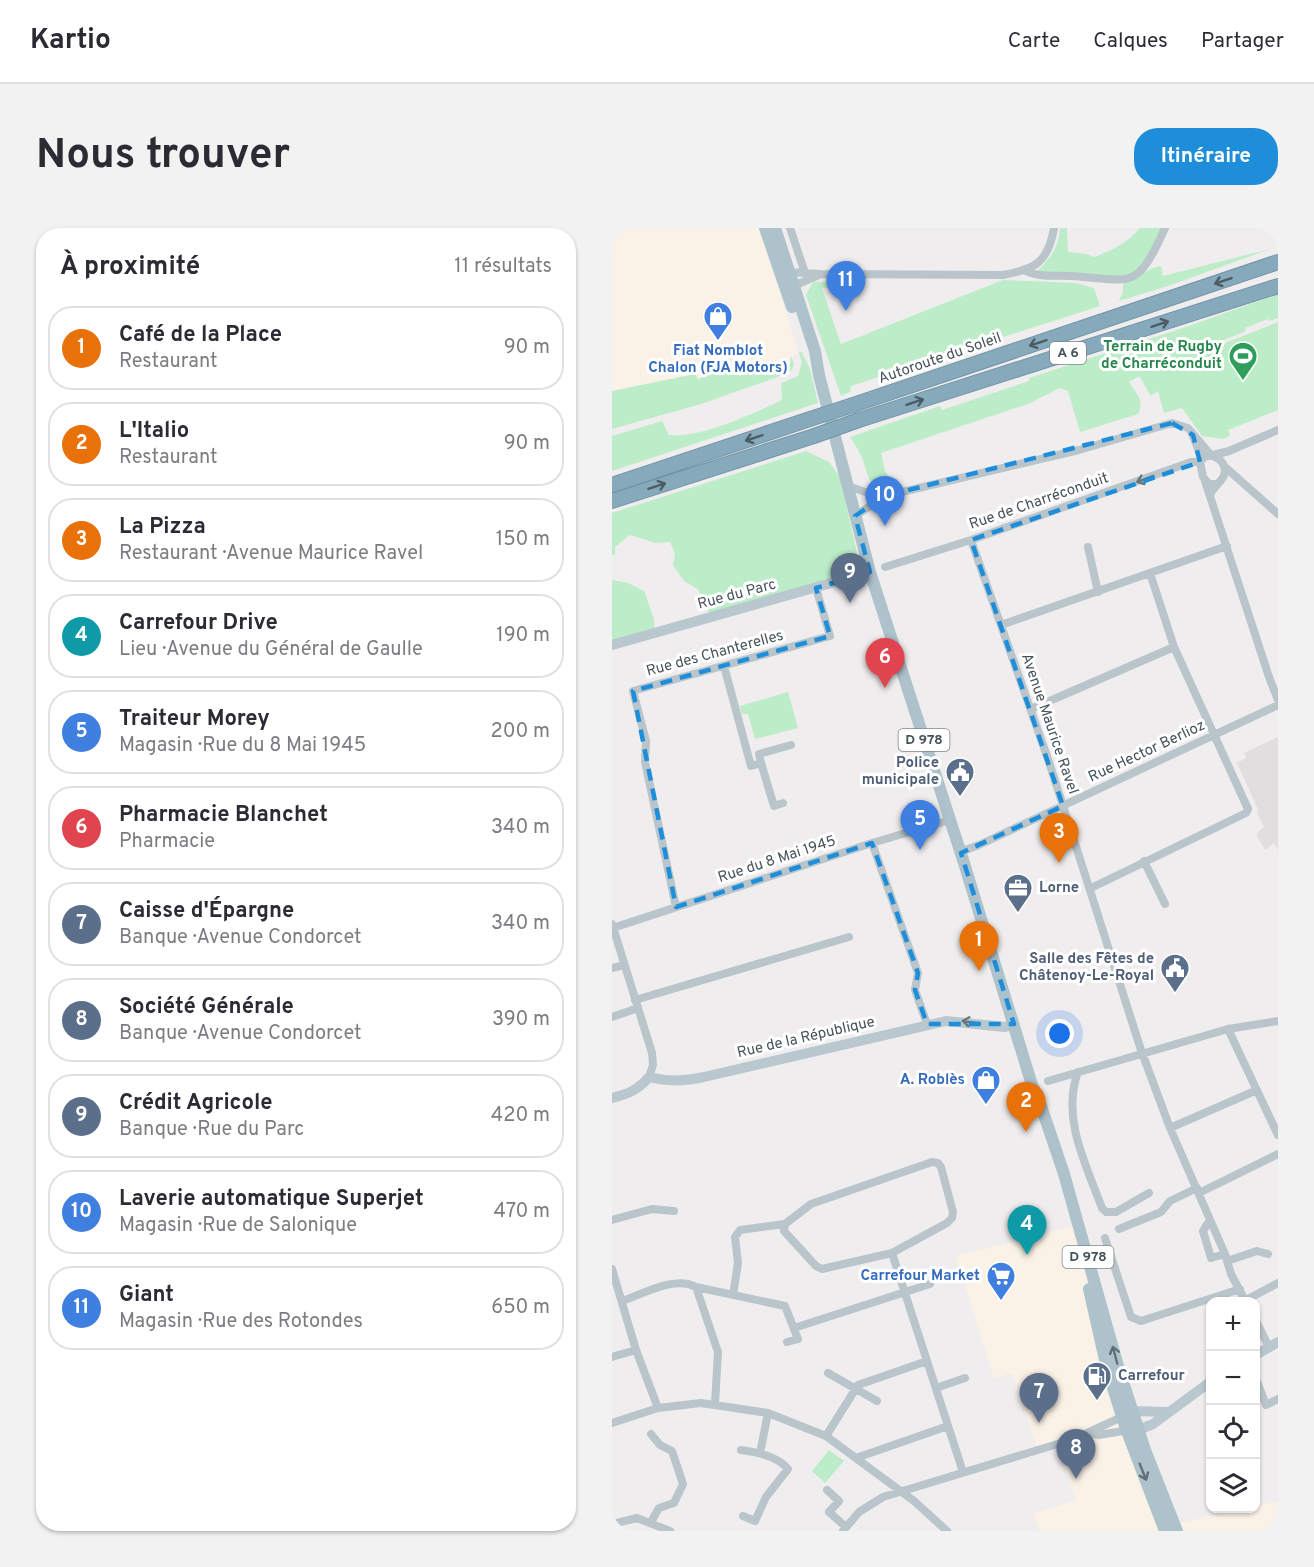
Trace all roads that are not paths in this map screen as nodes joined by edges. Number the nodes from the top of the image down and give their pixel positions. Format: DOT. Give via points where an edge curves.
graph roads {
  1 [pos="765,228"];
  2 [pos="775,228"];
  3 [pos="790,228"];
  4 [pos="1054,228"];
  5 [pos="1165,228"];
  6 [pos="1278,262"];
  7 [pos="1026,271"];
  8 [pos="805,273"];
  9 [pos="820,274"];
  10 [pos="788,282"];
  11 [pos="1278,286"];
  12 [pos="1278,430"];
  13 [pos="1193,435"];
  14 [pos="1228,451"];
  15 [pos="1212,455"];
  16 [pos="1201,460"];
  17 [pos="1223,465"];
  18 [pos="1239,479"];
  19 [pos="1205,481"];
  20 [pos="1218,482"];
  21 [pos="612,485"];
  22 [pos="848,486"];
  23 [pos="868,493"];
  24 [pos="1210,495"];
  25 [pos="885,496"];
  26 [pos="612,501"];
  27 [pos="871,506"];
  28 [pos="1278,514"];
  29 [pos="855,516"];
  30 [pos="971,540"];
  31 [pos="1227,546"];
  32 [pos="1088,547"];
  33 [pos="885,567"];
  34 [pos="870,572"];
  35 [pos="1150,573"];
  36 [pos="816,588"];
  37 [pos="1098,592"];
  38 [pos="1001,625"];
  39 [pos="612,645"];
  40 [pos="1174,647"];
  41 [pos="724,666"];
  42 [pos="1278,700"];
  43 [pos="1278,705"];
  44 [pos="1031,709"];
  45 [pos="1215,735"];
  46 [pos="791,745"];
  47 [pos="761,763"];
  48 [pos="783,803"];
  49 [pos="1063,806"];
  50 [pos="950,820"];
  51 [pos="872,843"];
  52 [pos="960,852"];
  53 [pos="1144,861"];
  54 [pos="1091,888"];
  55 [pos="1165,904"];
  56 [pos="676,907"];
  57 [pos="612,926"];
  58 [pos="849,937"];
  59 [pos="624,965"];
  60 [pos="612,968"];
  61 [pos="637,1004"];
  62 [pos="612,1017"];
  63 [pos="1278,1021"];
  64 [pos="927,1024"];
  65 [pos="1014,1024"];
  66 [pos="1228,1029"];
  67 [pos="1143,1055"];
  68 [pos="1078,1072"];
  69 [pos="649,1077"];
  70 [pos="1048,1081"];
  71 [pos="1257,1090"];
  72 [pos="612,1098"];
  73 [pos="1170,1128"];
  74 [pos="1278,1135"];
  75 [pos="1278,1154"];
  76 [pos="1198,1191"];
  77 [pos="1149,1193"];
  78 [pos="674,1211"];
  79 [pos="612,1220"];
  80 [pos="1210,1220"];
  81 [pos="785,1224"];
  82 [pos="1119,1229"];
  83 [pos="1105,1238"];
  84 [pos="892,1253"];
  85 [pos="1268,1254"];
  86 [pos="1226,1257"];
  87 [pos="612,1269"];
  88 [pos="1278,1283"];
  89 [pos="930,1284"];
  90 [pos="615,1285"];
  91 [pos="696,1287"];
  92 [pos="1239,1289"];
  93 [pos="904,1292"];
  94 [pos="733,1295"];
  95 [pos="1244,1297"];
  96 [pos="1253,1297"];
  97 [pos="622,1301"];
  98 [pos="1260,1326"];
  99 [pos="794,1328"];
  100 [pos="788,1342"];
  101 [pos="1274,1344"];
  102 [pos="636,1350"];
  103 [pos="1260,1353"];
  104 [pos="612,1357"];
  105 [pos="927,1361"];
  106 [pos="828,1372"];
  107 [pos="964,1378"];
  108 [pos="1206,1386"];
  109 [pos="855,1388"];
  110 [pos="936,1388"];
  111 [pos="1260,1389"];
  112 [pos="1278,1399"];
  113 [pos="877,1401"];
  114 [pos="715,1404"];
  115 [pos="658,1408"];
  116 [pos="1168,1412"];
  117 [pos="768,1413"];
  118 [pos="1127,1414"];
  119 [pos="612,1424"];
  120 [pos="948,1426"];
  121 [pos="1132,1430"];
  122 [pos="1089,1433"];
  123 [pos="651,1434"];
  124 [pos="826,1436"];
  125 [pos="741,1450"];
  126 [pos="760,1452"];
  127 [pos="856,1458"];
  128 [pos="963,1472"];
  129 [pos="827,1490"];
  130 [pos="902,1492"];
  131 [pos="743,1516"];
  132 [pos="651,1522"];
  133 [pos="612,1524"];
  134 [pos="845,1529"];
  135 [pos="670,1531"];
  136 [pos="947,1531"];
  137 [pos="1165,1531"];
  138 [pos="1177,1531"];
  1 -- 10 [label="main road, D 978"];
  2 -- 10 [label="main road, D 978"];
  3 -- 8 [label="street"];
  4 -- 7 [label="street" via="1047,253"];
  5 -- 7 [label="street" via="1145,268 1121,280"];
  6 -- 21 [label="highway, Autoroute du Soleil / A 6, one-way, bridge"];
  7 -- 9 [label="street" via="1002,275"];
  8 -- 9 [label="street"];
  8 -- 10 [label="street"];
  9 -- 10 [label="street"];
  10 -- 22 [label="main road, D 978" via="815,351"];
  26 -- 11 [label="highway, A 6, one-way, bridge"];
  12 -- 14 [label="street"];
  13 -- 15 [label="street"];
  13 -- 16 [label="street"];
  13 -- 25 [label="street" via="1188,428 1172,423 1079,450"];
  14 -- 15 [label="street"];
  14 -- 17 [label="street"];
  15 -- 16 [label="street"];
  15 -- 17 [label="street"];
  16 -- 19 [label="street"];
  16 -- 30 [label="street, Rue de Charréconduit, one-way"];
  17 -- 18 [label="street"];
  17 -- 20 [label="street" via="1224,475"];
  18 -- 20 [label="street"];
  18 -- 28 [label="street"];
  19 -- 20 [label="street"];
  19 -- 24 [label="street"];
  20 -- 24 [label="street"];
  22 -- 23 [label="street"];
  22 -- 29 [label="main road, D 978"];
  23 -- 25 [label="street"];
  23 -- 27 [label="street"];
  24 -- 31 [label="street"];
  25 -- 27 [label="street"];
  27 -- 29 [label="street"];
  29 -- 34 [label="main road, D 978"];
  30 -- 33 [label="street, Rue de Charréconduit"];
  30 -- 38 [label="street, Avenue Maurice Ravel"];
  31 -- 35 [label="street"];
  31 -- 42 [label="street"];
  32 -- 37 [label="street"];
  34 -- 36 [label="street, Rue du Parc"];
  34 -- 50 [label="main road, D 978"];
  35 -- 37 [label="street"];
  35 -- 40 [label="street"];
  36 -- 39 [label="street, Rue du Parc"];
  36 -- 41 [label="street, Rue des Chanterelles" via="830,636"];
  37 -- 38 [label="street"];
  38 -- 44 [label="street, Avenue Maurice Ravel"];
  40 -- 44 [label="street"];
  40 -- 45 [label="street"];
  41 -- 47 [label="street" via="752,766"];
  41 -- 56 [label="street, Rue des Chanterelles" via="633,691"];
  43 -- 45 [label="street, Rue Hector Berlioz"];
  44 -- 49 [label="street, Avenue Maurice Ravel"];
  45 -- 49 [label="street, Rue Hector Berlioz"];
  45 -- 53 [label="street" via="1248,809 1246,813"];
  46 -- 47 [label="street" via="759,754"];
  47 -- 48 [label="street" via="774,806"];
  49 -- 52 [label="street, Rue Hector Berlioz"];
  49 -- 54 [label="street, Avenue Maurice Ravel"];
  50 -- 51 [label="street, Rue du 8 Mai 1945"];
  50 -- 52 [label="main road, D 978"];
  51 -- 56 [label="street, Rue du 8 Mai 1945"];
  51 -- 64 [label="street" via="918,973 915,990"];
  52 -- 65 [label="main road, D 978"];
  53 -- 54 [label="street"];
  53 -- 55 [label="street"];
  54 -- 67 [label="street, Avenue Maurice Ravel"];
  56 -- 57 [label="street, Rue du 8 Mai 1945"];
  57 -- 59 [label="street"];
  58 -- 61 [label="street"];
  59 -- 60 [label="street"];
  59 -- 61 [label="street"];
  61 -- 62 [label="street"];
  61 -- 69 [label="street" via="652,1053"];
  63 -- 66 [label="street"];
  65 -- 64 [label="street, Rue de la République, one-way"];
  64 -- 69 [label="street, Rue de la République" via="680,1082"];
  65 -- 118 [label="main road, D 978" via="1072,1227 1107,1369"];
  66 -- 67 [label="street"];
  66 -- 71 [label="street"];
  67 -- 68 [label="street" via="1118,1057"];
  67 -- 73 [label="street, Avenue Maurice Ravel"];
  68 -- 70 [label="street"];
  68 -- 77 [label="street" via="1072,1090 1072,1116 1082,1157 1102,1208 1116,1212"];
  69 -- 72 [label="street" via="630,1094"];
  71 -- 73 [label="street"];
  71 -- 74 [label="street"];
  73 -- 76 [label="street, Avenue Maurice Ravel"];
  75 -- 76 [label="street"];
  76 -- 80 [label="street, Avenue Maurice Ravel"];
  76 -- 82 [label="street"];
  78 -- 79 [label="street" via="652,1209"];
  80 -- 86 [label="street, Avenue Maurice Ravel"];
  80 -- 86 [label="street" via="1203,1231 1211,1258"];
  81 -- 84 [label="street" via="784,1230 822,1269"];
  81 -- 84 [label="street" via="811,1204 938,1163 953,1212 951,1218"];
  81 -- 94 [label="street" via="745,1228 737,1233"];
  83 -- 92 [label="street" via="1131,1317 1141,1321"];
  84 -- 93 [label="street"];
  85 -- 86 [label="street" via="1257,1251"];
  86 -- 92 [label="street, Avenue Maurice Ravel"];
  87 -- 90 [label="street"];
  88 -- 96 [label="street"];
  89 -- 93 [label="street"];
  90 -- 97 [label="street"];
  91 -- 94 [label="street"];
  91 -- 97 [label="street" via="674,1283"];
  91 -- 114 [label="street" via="718,1352"];
  92 -- 95 [label="street, Avenue Maurice Ravel"];
  93 -- 99 [label="street"];
  93 -- 105 [label="street"];
  94 -- 99 [label="street" via="785,1306"];
  97 -- 102 [label="street"];
  98 -- 101 [label="street"];
  99 -- 100 [label="street" via="798,1339"];
  101 -- 103 [label="street"];
  102 -- 104 [label="street"];
  102 -- 115 [label="street"];
  105 -- 109 [label="street"];
  105 -- 110 [label="street"];
  106 -- 109 [label="street"];
  107 -- 110 [label="street"];
  108 -- 116 [label="street"];
  109 -- 113 [label="street"];
  109 -- 124 [label="street"];
  110 -- 120 [label="street"];
  111 -- 112 [label="street" via="1266,1405"];
  114 -- 115 [label="street"];
  114 -- 117 [label="street"];
  115 -- 119 [label="street"];
  116 -- 118 [label="street"];
  116 -- 121 [label="street" via="1153,1424"];
  117 -- 124 [label="street"];
  117 -- 126 [label="street"];
  118 -- 121 [label="main road, D 978"];
  118 -- 122 [label="street"];
  120 -- 127 [label="street"];
  120 -- 128 [label="street"];
  121 -- 122 [label="street"];
  121 -- 137 [label="main road, D 978, one-way"];
  121 -- 138 [label="main road, D 978"];
  122 -- 128 [label="street"];
  123 -- 132 [label="street" via="672,1451 683,1484 674,1503 659,1508"];
  124 -- 127 [label="street"];
  125 -- 126 [label="street"];
  126 -- 131 [label="street" via="788,1469 766,1497 755,1521"];
  127 -- 130 [label="street"];
  128 -- 130 [label="street"];
  129 -- 134 [label="street" via="839,1501 829,1512"];
  130 -- 134 [label="street" via="870,1504"];
  130 -- 136 [label="street"];
  132 -- 133 [label="street" via="637,1518"];
  132 -- 135 [label="street"];
}
